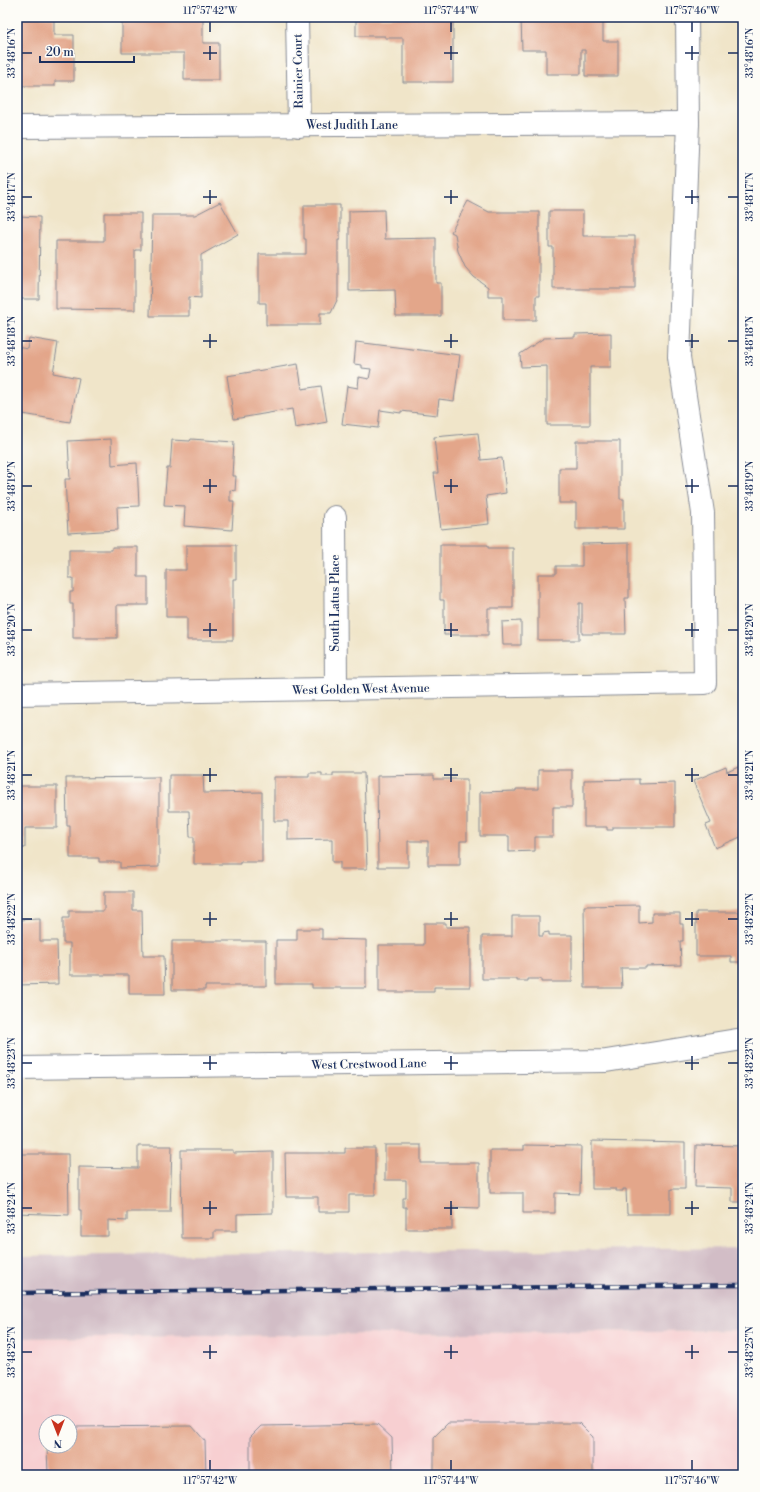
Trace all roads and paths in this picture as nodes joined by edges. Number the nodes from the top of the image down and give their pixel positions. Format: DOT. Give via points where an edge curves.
graph roads {
  1 [pos="297,17"];
  2 [pos="687,17"];
  3 [pos="688,123"];
  4 [pos="299,126"];
  5 [pos="17,127"];
  6 [pos="335,517"];
  7 [pos="336,689"];
  8 [pos="17,694"];
  9 [pos="743,1039"];
  10 [pos="17,1068"];
  1 -- 4 [label="street, Rainier Court"];
  2 -- 3 [label="street"];
  3 -- 4 [label="street, West Judith Lane"];
  3 -- 7 [label="street, West Golden West Avenue" via="679,358 703,513 705,683"];
  4 -- 5 [label="street, West Judith Lane"];
  6 -- 7 [label="street, South Latus Place"];
  7 -- 8 [label="street, West Golden West Avenue"];
  9 -- 10 [label="street, West Crestwood Lane" via="606,1061"];
}
